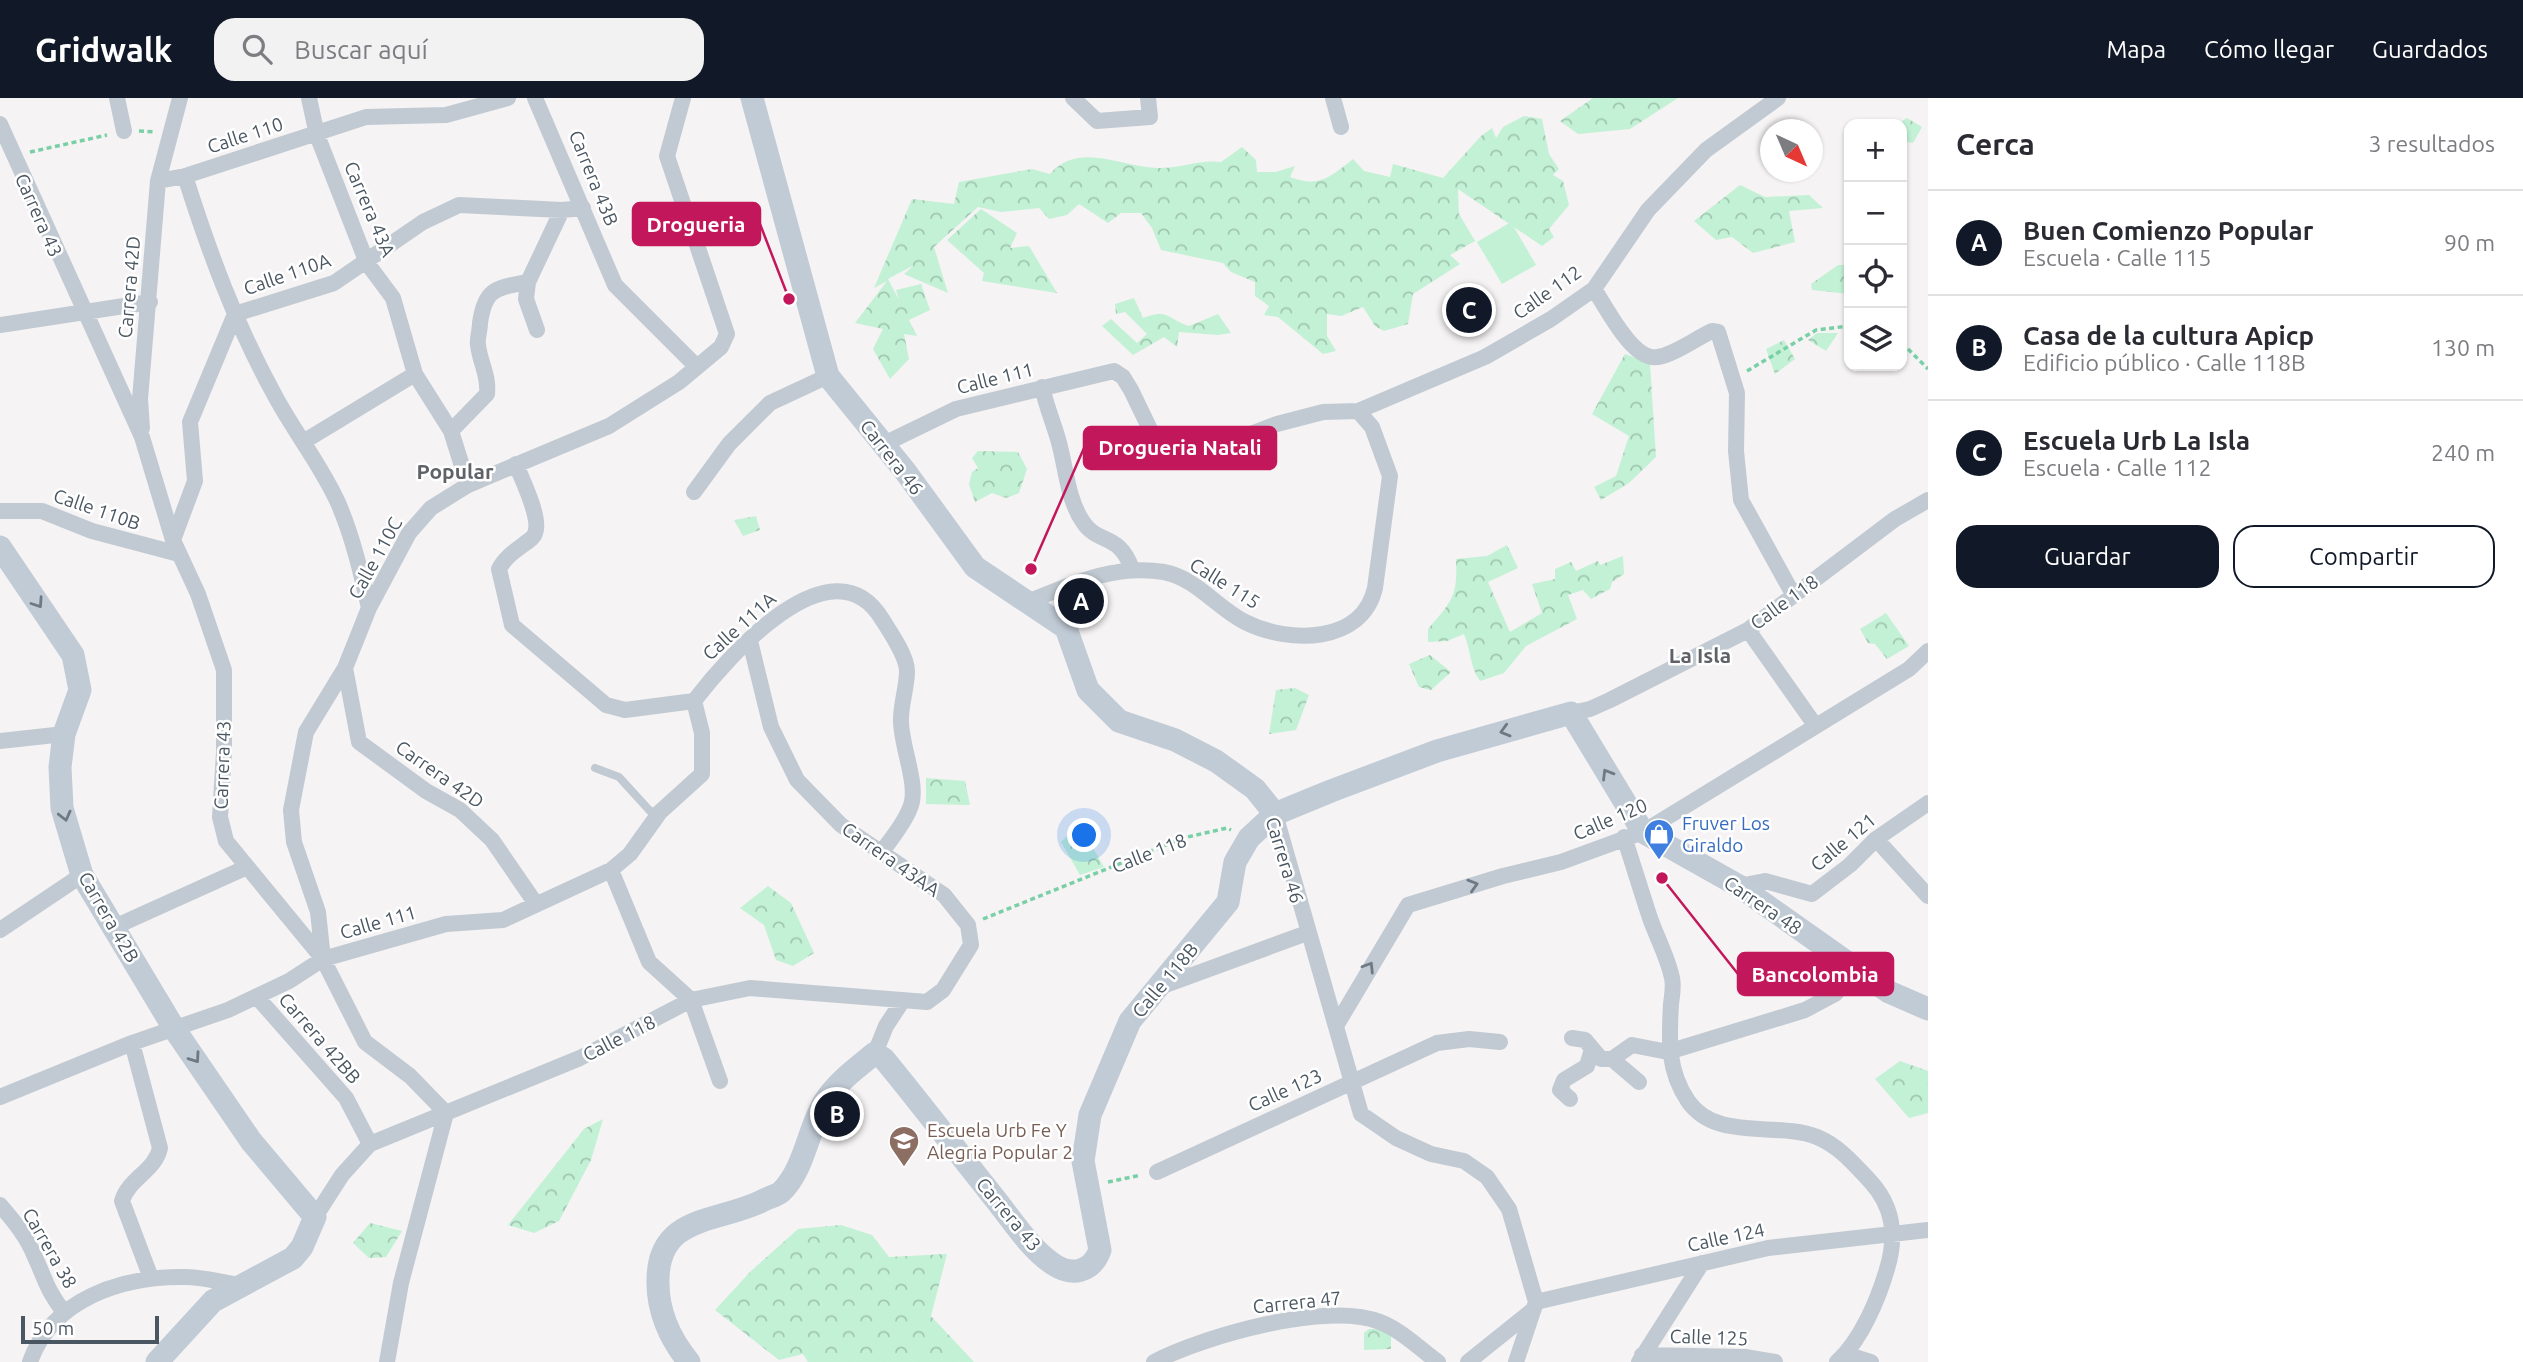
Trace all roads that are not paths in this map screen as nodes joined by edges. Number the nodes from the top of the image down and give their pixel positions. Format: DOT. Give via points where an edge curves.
graph roads {
  1 [pos="117,98"];
  2 [pos="180,98"];
  3 [pos="309,98"];
  4 [pos="535,98"];
  5 [pos="683,98"];
  6 [pos="752,98"];
  7 [pos="1073,98"];
  8 [pos="1148,98"];
  9 [pos="1333,98"];
  10 [pos="1778,98"];
  11 [pos="502,99"];
  12 [pos="0,124"];
  13 [pos="1341,127"];
  14 [pos="124,131"];
  15 [pos="317,135"];
  16 [pos="185,176"];
  17 [pos="158,181"];
  18 [pos="583,208"];
  19 [pos="562,210"];
  20 [pos="367,263"];
  21 [pos="528,282"];
  22 [pos="1594,289"];
  23 [pos="150,302"];
  24 [pos="83,311"];
  25 [pos="235,314"];
  26 [pos="0,325"];
  27 [pos="537,330"];
  28 [pos="697,367"];
  29 [pos="415,374"];
  30 [pos="828,376"];
  31 [pos="1042,387"];
  32 [pos="1358,411"];
  33 [pos="451,431"];
  34 [pos="142,437"];
  35 [pos="303,442"];
  36 [pos="881,445"];
  37 [pos="1161,452"];
  38 [pos="516,464"];
  39 [pos="468,485"];
  40 [pos="694,492"];
  41 [pos="1928,500"];
  42 [pos="0,511"];
  43 [pos="0,547"];
  44 [pos="176,547"];
  45 [pos="1132,569"];
  46 [pos="1794,596"];
  47 [pos="1030,601"];
  48 [pos="369,608"];
  49 [pos="1748,629"];
  50 [pos="750,641"];
  51 [pos="1928,651"];
  52 [pos="345,668"];
  53 [pos="694,701"];
  54 [pos="1571,713"];
  55 [pos="1815,724"];
  56 [pos="64,734"];
  57 [pos="0,741"];
  58 [pos="595,768"];
  59 [pos="1928,803"];
  60 [pos="660,812"];
  61 [pos="1275,814"];
  62 [pos="1633,834"];
  63 [pos="1876,839"];
  64 [pos="881,853"];
  65 [pos="245,867"];
  66 [pos="611,870"];
  67 [pos="82,875"];
  68 [pos="1739,886"];
  69 [pos="1928,896"];
  70 [pos="536,904"];
  71 [pos="968,925"];
  72 [pos="112,928"];
  73 [pos="0,930"];
  74 [pos="1307,933"];
  75 [pos="323,959"];
  76 [pos="1856,970"];
  77 [pos="1158,988"];
  78 [pos="257,997"];
  79 [pos="691,1000"];
  80 [pos="903,1000"];
  81 [pos="1928,1009"];
  82 [pos="1336,1026"];
  83 [pos="175,1030"];
  84 [pos="1572,1038"];
  85 [pos="1500,1042"];
  86 [pos="132,1043"];
  87 [pos="1592,1049"];
  88 [pos="1668,1052"];
  89 [pos="875,1053"];
  90 [pos="1612,1059"];
  91 [pos="720,1081"];
  92 [pos="1639,1082"];
  93 [pos="1350,1084"];
  94 [pos="0,1097"];
  95 [pos="1570,1099"];
  96 [pos="446,1113"];
  97 [pos="370,1144"];
  98 [pos="1157,1172"];
  99 [pos="1087,1187"];
  100 [pos="0,1205"];
  101 [pos="315,1217"];
  102 [pos="1928,1230"];
  103 [pos="1894,1231"];
  104 [pos="1702,1263"];
  105 [pos="150,1278"];
  106 [pos="239,1285"];
  107 [pos="1535,1305"];
  108 [pos="64,1311"];
  109 [pos="1842,1358"];
  110 [pos="1473,1359"];
  111 [pos="1640,1359"];
  112 [pos="30,1362"];
  113 [pos="157,1362"];
  114 [pos="387,1362"];
  115 [pos="689,1362"];
  116 [pos="1154,1362"];
  117 [pos="1438,1362"];
  118 [pos="1516,1362"];
  119 [pos="1775,1362"];
  120 [pos="1871,1362"];
  1 -- 14 [label="street"];
  2 -- 17 [label="street, Carrera 42D"];
  3 -- 15 [label="street, Carrera 43A"];
  4 -- 18 [label="street, Carrera 43B"];
  5 -- 28 [label="street, Calle 110C" via="667,156 727,334 721,347"];
  6 -- 30 [label="street, Carrera 46"];
  7 -- 8 [label="street" via="1097,121 1150,117"];
  9 -- 13 [label="street"];
  10 -- 22 [label="street, Calle 112" via="1706,150 1667,190"];
  11 -- 15 [label="street, Calle 110" via="446,115 366,117"];
  12 -- 24 [label="street, Carrera 43"];
  15 -- 16 [label="street, Calle 110"];
  15 -- 20 [label="street, Carrera 43A"];
  16 -- 17 [label="street, Calle 110"];
  16 -- 25 [label="street" via="212,261"];
  17 -- 23 [label="street, Carrera 42D"];
  18 -- 19 [label="street, Calle 110A"];
  18 -- 28 [label="street, Carrera 43B" via="615,285"];
  19 -- 20 [label="street, Calle 110A" via="459,205 422,222"];
  19 -- 21 [label="street"];
  20 -- 25 [label="street, Calle 110A" via="309,293"];
  20 -- 29 [label="street, Carrera 43A" via="393,298"];
  21 -- 27 [label="street" via="526,299"];
  21 -- 33 [label="street" via="501,287 483,304 478,345 488,377 487,394"];
  22 -- 32 [label="street, Calle 112" via="1485,357"];
  22 -- 46 [label="street" via="1645,357 1659,357 1718,332 1737,393 1741,500"];
  23 -- 24 [label="street"];
  23 -- 34 [label="street, Carrera 42D" via="140,399"];
  24 -- 26 [label="street"];
  24 -- 34 [label="street, Carrera 43"];
  25 -- 35 [label="street" via="274,395"];
  25 -- 44 [label="street" via="190,422 195,481"];
  28 -- 38 [label="street, Calle 110C" via="609,426"];
  29 -- 33 [label="street, Carrera 43A"];
  29 -- 35 [label="street"];
  30 -- 36 [label="street, Carrera 46"];
  30 -- 40 [label="street" via="770,403 729,444"];
  31 -- 36 [label="street, Calle 111" via="956,409"];
  31 -- 37 [label="street, Calle 111" via="1114,371 1124,377"];
  31 -- 45 [label="street" via="1082,520 1088,529 1118,544"];
  32 -- 37 [label="street, Calle 112" via="1323,412 1277,424 1181,461"];
  32 -- 45 [label="street, Calle 115" via="1372,427 1390,476 1372,603 1357,621 1340,631 1294,635 1256,626 1167,573"];
  33 -- 39 [label="street, Carrera 43A"];
  34 -- 44 [label="street, Carrera 43"];
  35 -- 48 [label="street" via="339,504"];
  36 -- 47 [label="street, Carrera 46" via="975,567"];
  38 -- 39 [label="street, Calle 110C"];
  38 -- 53 [label="street" via="538,524 535,535 499,569 512,625 606,705 625,710"];
  39 -- 48 [label="street, Calle 110C" via="431,508 410,533"];
  41 -- 46 [label="street, Calle 118" via="1895,519"];
  42 -- 44 [label="street, Calle 110B" via="41,511 92,531"];
  43 -- 56 [label="street, Carrera 42B, one-way" via="73,655 80,690"];
  44 -- 65 [label="street, Carrera 43" via="224,670 220,817 226,841"];
  45 -- 47 [label="street, Calle 115" via="1088,578"];
  46 -- 49 [label="street, Calle 118"];
  47 -- 61 [label="street, Carrera 46" via="1066,628 1088,690 1119,721 1175,740 1216,761 1255,789"];
  48 -- 52 [label="street, Calle 110C"];
  49 -- 54 [label="street, Calle 118" via="1600,705"];
  49 -- 55 [label="street"];
  50 -- 53 [label="street, Calle 111A"];
  50 -- 64 [label="street, Carrera 43AA" via="771,727 797,780 841,825"];
  50 -- 64 [label="street, Calle 111A" via="790,606 828,590 854,595 874,606 908,668 901,719 914,791 911,807"];
  51 -- 55 [label="street, Calle 120" via="1909,669"];
  52 -- 70 [label="street, Carrera 42D" via="359,742 468,817 492,839"];
  52 -- 75 [label="street, Calle 110C" via="306,732 291,810 294,842 318,912"];
  53 -- 60 [label="street, Calle 111" via="702,733 702,774"];
  54 -- 61 [label="street, Calle 118, one-way" via="1437,751"];
  62 -- 54 [label="street, Carrera 48, one-way"];
  55 -- 62 [label="street, Calle 120"];
  56 -- 57 [label="street"];
  56 -- 67 [label="street, Carrera 42B, one-way" via="62,808"];
  58 -- 60 [label="lane" via="619,777 650,811"];
  59 -- 63 [label="street, Calle 121"];
  60 -- 66 [label="street, Calle 111" via="630,854"];
  61 -- 74 [label="street, Carrera 46"];
  61 -- 77 [label="street, Calle 118B" via="1249,838 1235,862 1228,902"];
  62 -- 68 [label="street, Carrera 48"];
  82 -- 62 [label="street, Calle 120, one-way" via="1408,905 1561,862"];
  62 -- 88 [label="street" via="1673,979"];
  63 -- 68 [label="street, Calle 121" via="1812,894 1765,881"];
  63 -- 69 [label="street"];
  64 -- 71 [label="street, Carrera 43AA" via="944,895"];
  65 -- 72 [label="street"];
  65 -- 75 [label="street, Carrera 43"];
  66 -- 70 [label="street, Calle 111"];
  66 -- 79 [label="street" via="649,962"];
  67 -- 72 [label="street, Carrera 42B"];
  67 -- 73 [label="street"];
  68 -- 76 [label="street, Carrera 48"];
  70 -- 75 [label="street, Calle 111" via="503,920 446,924"];
  71 -- 80 [label="street, Calle 118" via="971,945 943,990 927,1002"];
  72 -- 83 [label="street, Carrera 42B"];
  74 -- 77 [label="street"];
  74 -- 82 [label="street, Carrera 46"];
  75 -- 78 [label="street, Calle 111"];
  75 -- 96 [label="street, Carrera 43" via="365,1042 410,1076"];
  76 -- 81 [label="street, Carrera 48" via="1889,992"];
  76 -- 88 [label="street" via="1835,994 1805,1010"];
  77 -- 99 [label="street, Calle 118B" via="1130,1021 1090,1115 1083,1161"];
  78 -- 83 [label="street, Calle 111"];
  78 -- 97 [label="street, Carrera 42BB" via="346,1098"];
  79 -- 80 [label="street, Calle 118" via="750,988"];
  79 -- 91 [label="street"];
  79 -- 96 [label="street, Calle 118" via="580,1058"];
  80 -- 89 [label="street"];
  82 -- 93 [label="street, Carrera 46"];
  83 -- 86 [label="street, Calle 111"];
  83 -- 101 [label="street, Carrera 42B, one-way" via="251,1140"];
  84 -- 87 [label="street" via="1585,1040"];
  85 -- 93 [label="street, Calle 123" via="1437,1043"];
  86 -- 94 [label="street, Calle 111"];
  86 -- 105 [label="street" via="160,1148 157,1161 132,1184 122,1201"];
  87 -- 90 [label="street" via="1601,1059"];
  87 -- 95 [label="street" via="1587,1066 1564,1080 1560,1090"];
  88 -- 90 [label="street" via="1632,1045"];
  88 -- 103 [label="street" via="1672,1070 1699,1115 1727,1126 1782,1130 1833,1144 1874,1185 1889,1209"];
  89 -- 99 [label="street, Carrera 43" via="1021,1231 1053,1264 1072,1271 1086,1270 1100,1250"];
  89 -- 115 [label="street" via="825,1100 781,1192 694,1223 670,1237 658,1260 662,1312"];
  90 -- 92 [label="street"];
  93 -- 98 [label="street, Calle 123"];
  93 -- 107 [label="street, Carrera 46" via="1361,1114 1396,1138 1431,1154 1464,1161 1487,1177 1509,1209"];
  96 -- 97 [label="street, Calle 118"];
  96 -- 114 [label="street" via="401,1283"];
  97 -- 101 [label="street, Calle 118" via="342,1175"];
  100 -- 108 [label="street, Carrera 38" via="20,1228 45,1287"];
  101 -- 106 [label="street, Calle 118" via="293,1258"];
  102 -- 103 [label="street, Calle 124"];
  103 -- 104 [label="street, Calle 124" via="1768,1248"];
  103 -- 109 [label="street" via="1879,1295"];
  104 -- 107 [label="street, Calle 124"];
  104 -- 111 [label="street"];
  105 -- 106 [label="street" via="187,1277"];
  105 -- 108 [label="street" via="91,1295"];
  106 -- 113 [label="street, Calle 118" via="213,1301"];
  107 -- 110 [label="street, Calle 124"];
  107 -- 118 [label="street"];
  108 -- 112 [label="street" via="38,1339"];
  109 -- 120 [label="street"];
  111 -- 119 [label="street, Calle 125" via="1745,1357"];
  116 -- 117 [label="street, Carrera 47" via="1255,1325 1362,1317 1381,1322"];
}
